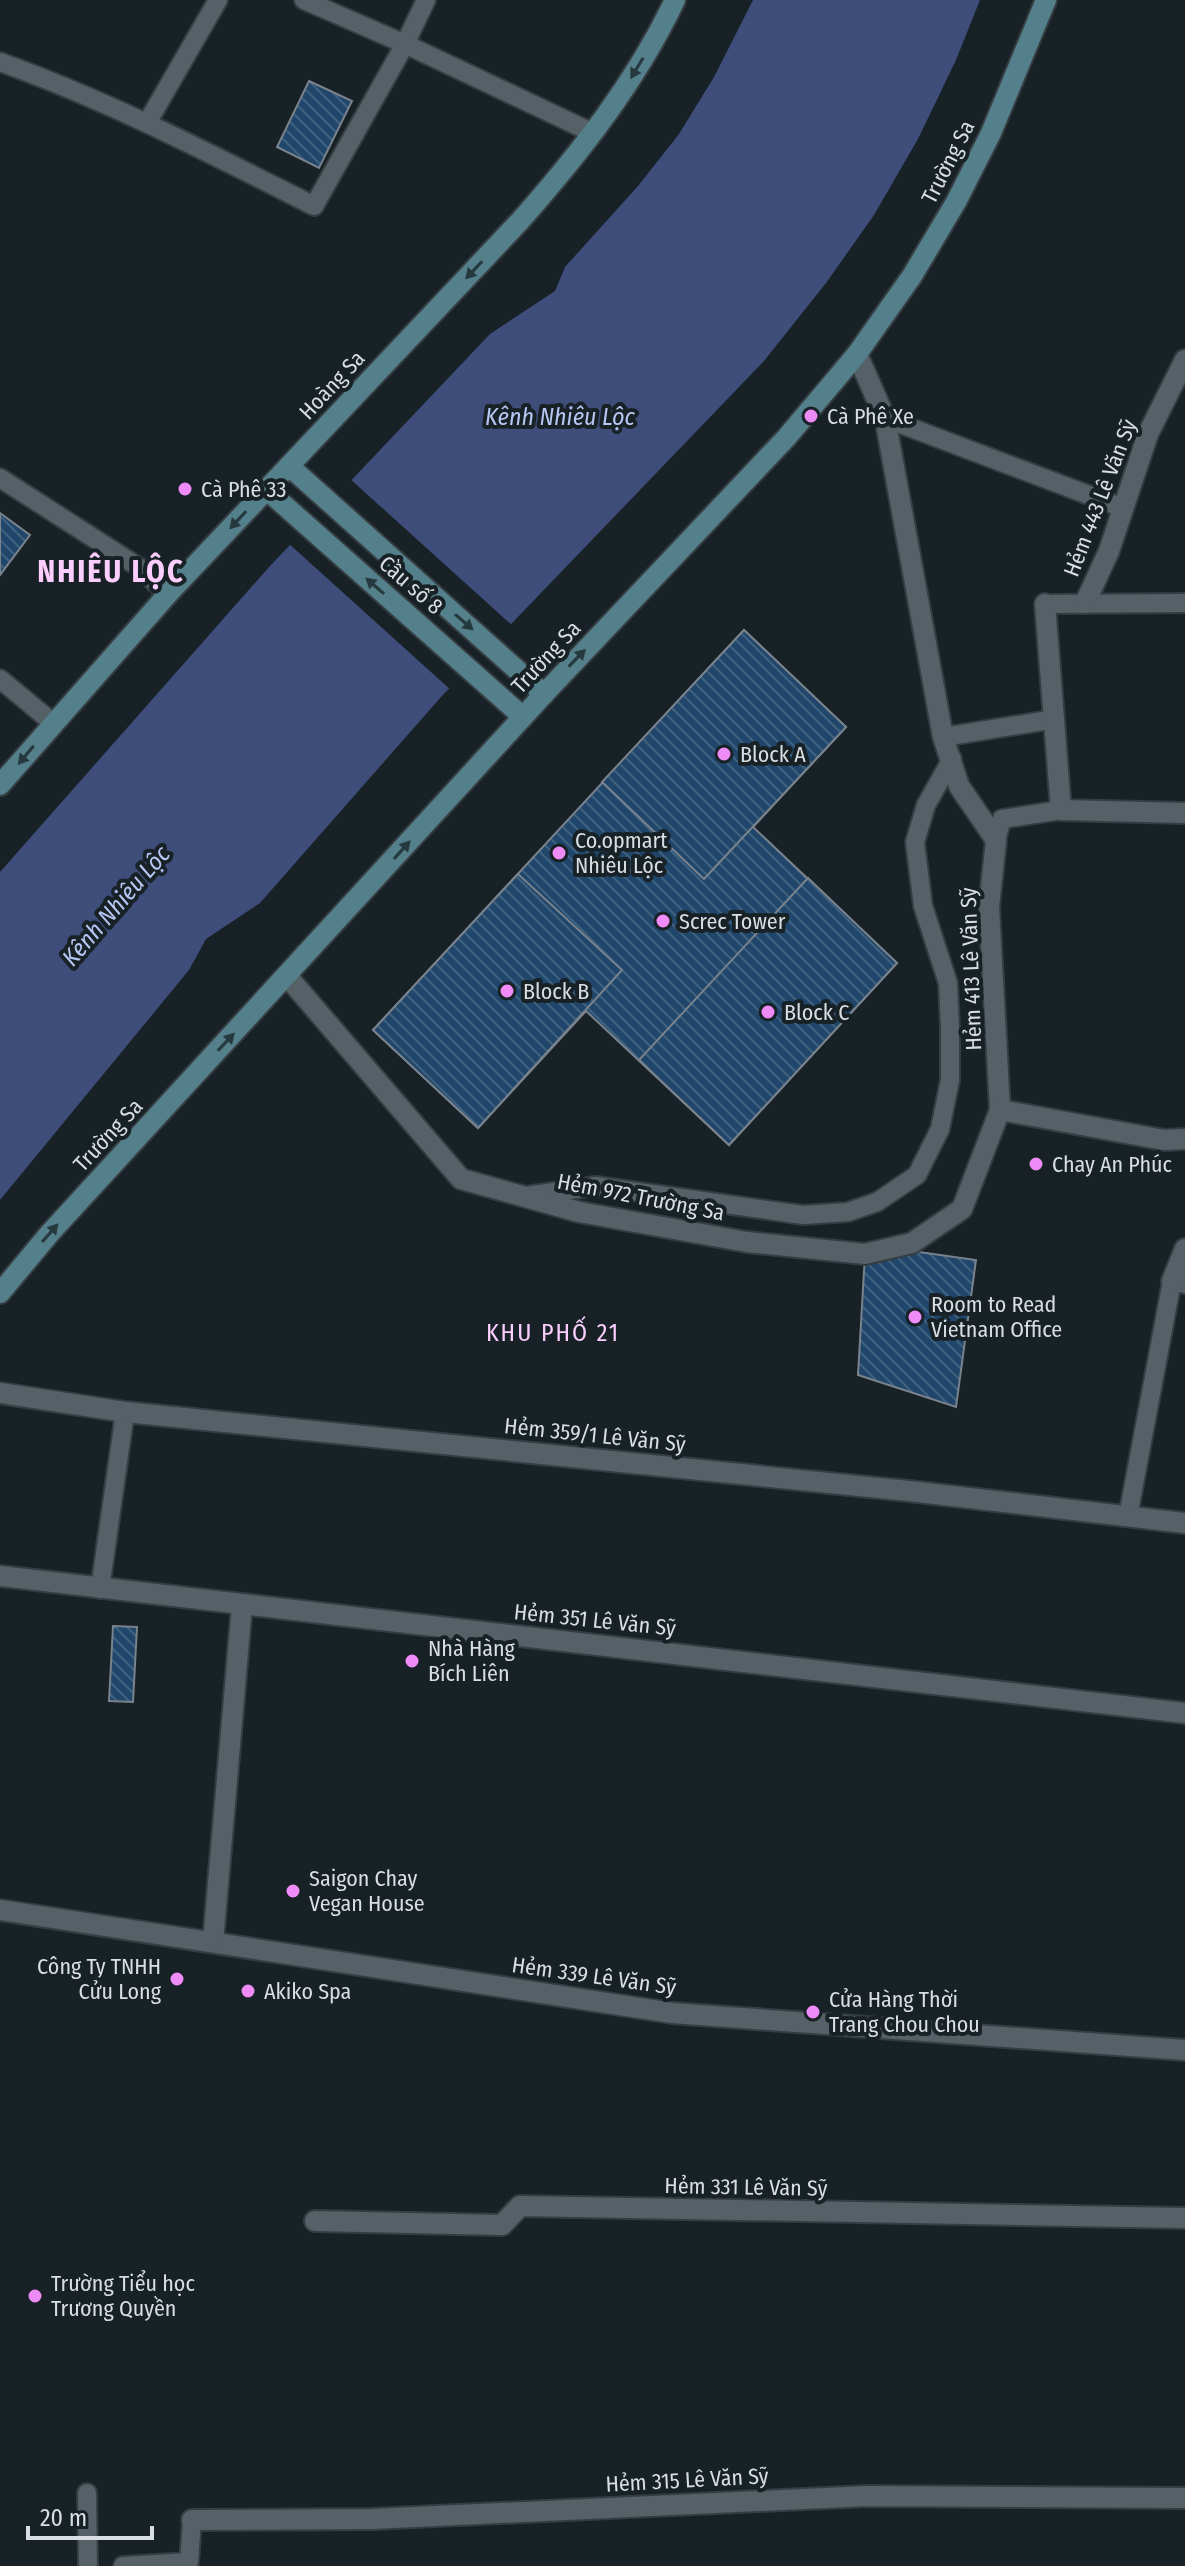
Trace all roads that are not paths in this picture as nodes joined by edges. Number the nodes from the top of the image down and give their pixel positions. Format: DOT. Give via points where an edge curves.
graph roads {
  1 [pos="218,0"];
  2 [pos="304,0"];
  3 [pos="426,0"];
  4 [pos="675,0"];
  5 [pos="1046,0"];
  6 [pos="405,44"];
  7 [pos="0,62"];
  8 [pos="147,123"];
  9 [pos="593,133"];
  10 [pos="857,354"];
  11 [pos="1185,360"];
  12 [pos="885,418"];
  13 [pos="289,466"];
  14 [pos="0,478"];
  15 [pos="267,490"];
  16 [pos="1123,508"];
  17 [pos="168,594"];
  18 [pos="1085,603"];
  19 [pos="1185,603"];
  20 [pos="1045,604"];
  21 [pos="0,679"];
  22 [pos="544,694"];
  23 [pos="523,717"];
  24 [pos="1055,719"];
  25 [pos="53,723"];
  26 [pos="943,737"];
  27 [pos="952,759"];
  28 [pos="0,785"];
  29 [pos="1061,810"];
  30 [pos="1185,813"];
  31 [pos="996,840"];
  32 [pos="287,976"];
  33 [pos="1000,1110"];
  34 [pos="1185,1139"];
  35 [pos="523,1197"];
  36 [pos="1185,1249"];
  37 [pos="1178,1282"];
  38 [pos="0,1293"];
  39 [pos="0,1393"];
  40 [pos="125,1412"];
  41 [pos="1128,1516"];
  42 [pos="1185,1523"];
  43 [pos="0,1576"];
  44 [pos="100,1589"];
  45 [pos="242,1605"];
  46 [pos="1185,1713"];
  47 [pos="0,1910"];
  48 [pos="213,1942"];
  49 [pos="1185,2050"];
  50 [pos="1185,2218"];
  51 [pos="315,2221"];
  52 [pos="87,2493"];
  53 [pos="1185,2498"];
  54 [pos="192,2520"];
  55 [pos="88,2566"];
  56 [pos="123,2566"];
  1 -- 8 [label="lane"];
  2 -- 6 [label="lane"];
  3 -- 6 [label="lane"];
  4 -- 9 [label="street, Hoàng Sa, one-way" via="635,73"];
  5 -- 10 [label="street, Trường Sa" via="956,202"];
  6 -- 8 [label="lane" via="314,206"];
  6 -- 9 [label="lane"];
  7 -- 8 [label="lane"];
  9 -- 13 [label="street, Hoàng Sa, one-way" via="520,221"];
  10 -- 12 [label="street"];
  22 -- 10 [label="street, Trường Sa, one-way" via="787,437"];
  11 -- 16 [label="street, Hẻm 443 Lê Văn Sỹ" via="1148,434"];
  12 -- 16 [label="lane"];
  12 -- 26 [label="street"];
  13 -- 15 [label="street, Hoàng Sa"];
  13 -- 22 [label="street, Cầu số 8, one-way"];
  14 -- 17 [label="lane" via="137,566"];
  15 -- 17 [label="street, Hoàng Sa, one-way"];
  23 -- 15 [label="street, Cầu số 8, one-way"];
  16 -- 18 [label="street, Hẻm 443 Lê Văn Sỹ"];
  17 -- 25 [label="street, Hoàng Sa"];
  18 -- 19 [label="lane"];
  18 -- 20 [label="lane, Hẻm 443 Lê Văn Sỹ"];
  20 -- 24 [label="street, Hẻm 443 Lê Văn Sỹ"];
  21 -- 25 [label="lane"];
  22 -- 23 [label="street, Trường Sa"];
  32 -- 23 [label="street, Trường Sa, one-way"];
  24 -- 26 [label="lane"];
  24 -- 29 [label="street, Hẻm 443 Lê Văn Sỹ"];
  25 -- 28 [label="street, Hoàng Sa, one-way"];
  26 -- 27 [label="street"];
  27 -- 31 [label="street" via="959,786"];
  27 -- 35 [label="lane" via="926,805 915,842 923,906 948,983 950,1028 950,1080 940,1129 917,1175 877,1202 848,1212 803,1215 596,1186"];
  29 -- 30 [label="street"];
  29 -- 31 [label="lane" via="1002,819"];
  31 -- 33 [label="street, Hẻm 413 Lê Văn Sỹ" via="989,907"];
  32 -- 35 [label="street, Hẻm 972 Trường Sa" via="461,1179"];
  38 -- 32 [label="street, Trường Sa, one-way"];
  33 -- 34 [label="street" via="1164,1140"];
  33 -- 35 [label="street, Hẻm 972 Trường Sa" via="962,1209 912,1243 865,1254 747,1242"];
  36 -- 37 [label="street"];
  37 -- 41 [label="lane"];
  39 -- 40 [label="street, Hẻm 359/1 Lê Văn Sỹ"];
  40 -- 41 [label="street, Hẻm 359/1 Lê Văn Sỹ"];
  40 -- 44 [label="lane"];
  41 -- 42 [label="street, Hẻm 359/1 Lê Văn Sỹ"];
  43 -- 44 [label="street, Hẻm 351 Lê Văn Sỹ"];
  44 -- 45 [label="street, Hẻm 351 Lê Văn Sỹ"];
  45 -- 46 [label="street, Hẻm 351 Lê Văn Sỹ"];
  45 -- 48 [label="street"];
  47 -- 48 [label="street, Hẻm 339 Lê Văn Sỹ"];
  48 -- 49 [label="street, Hẻm 339 Lê Văn Sỹ" via="672,2013"];
  50 -- 51 [label="street, Hẻm 331 Lê Văn Sỹ" via="520,2206 502,2225"];
  52 -- 55 [label="lane"];
  53 -- 54 [label="street, Hẻm 315 Lê Văn Sỹ" via="868,2496 372,2519"];
  54 -- 56 [label="lane" via="189,2562"];
}
